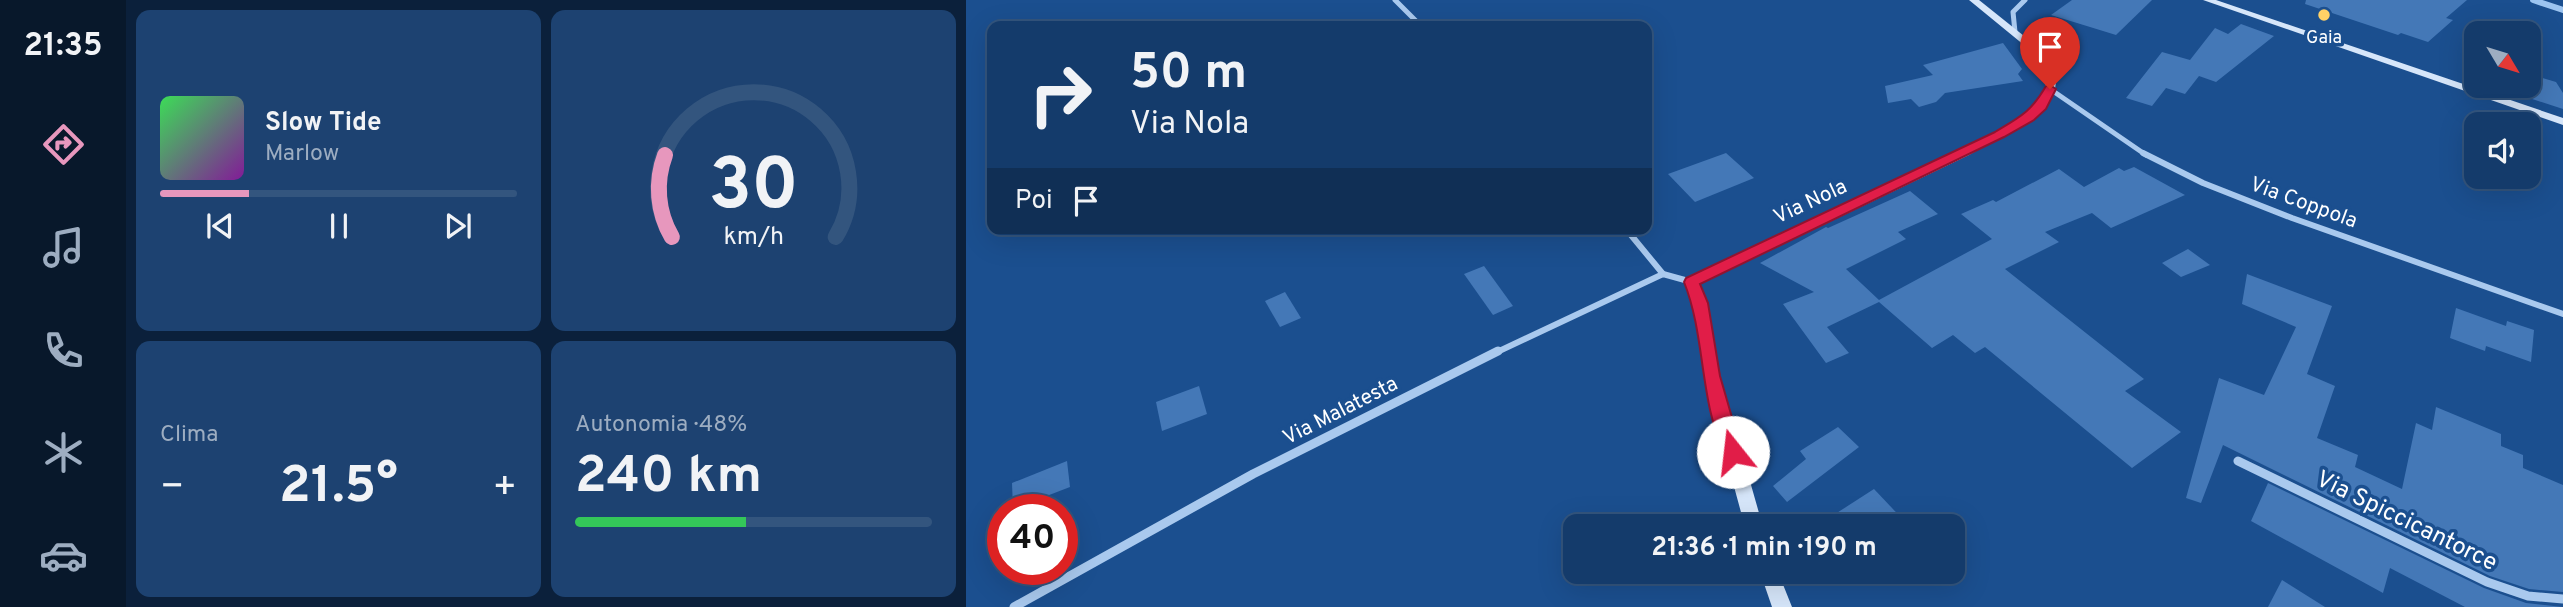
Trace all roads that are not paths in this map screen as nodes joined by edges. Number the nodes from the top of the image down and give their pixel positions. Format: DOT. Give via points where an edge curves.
graph roads {
  1 [pos="1395,0"];
  2 [pos="1973,0"];
  3 [pos="2025,0"];
  4 [pos="2207,0"];
  5 [pos="1416,21"];
  6 [pos="2015,32"];
  7 [pos="2050,89"];
  8 [pos="2563,121"];
  9 [pos="1631,235"];
  10 [pos="1663,274"];
  11 [pos="1692,282"];
  12 [pos="2563,314"];
  13 [pos="2238,461"];
  14 [pos="1750,514"];
  15 [pos="1773,584"];
  16 [pos="2563,599"];
  17 [pos="1014,607"];
  18 [pos="1782,607"];
  1 -- 5 [label="street"];
  2 -- 6 [label="street"];
  3 -- 6 [label="street" via="2012,12"];
  4 -- 8 [label="street"];
  6 -- 7 [label="street" via="2039,52 2052,75"];
  7 -- 11 [label="street, Via Nola" via="2030,117 1999,135"];
  7 -- 12 [label="street, Via Coppola" via="2146,155 2203,183"];
  9 -- 10 [label="street"];
  10 -- 11 [label="street"];
  10 -- 17 [label="street, Via Malatesta" via="1469,363"];
  11 -- 14 [label="street" via="1712,376"];
  13 -- 16 [label="street, Via Spiccicantorce" via="2487,582 2528,596"];
  15 -- 18 [label="street"];
}
